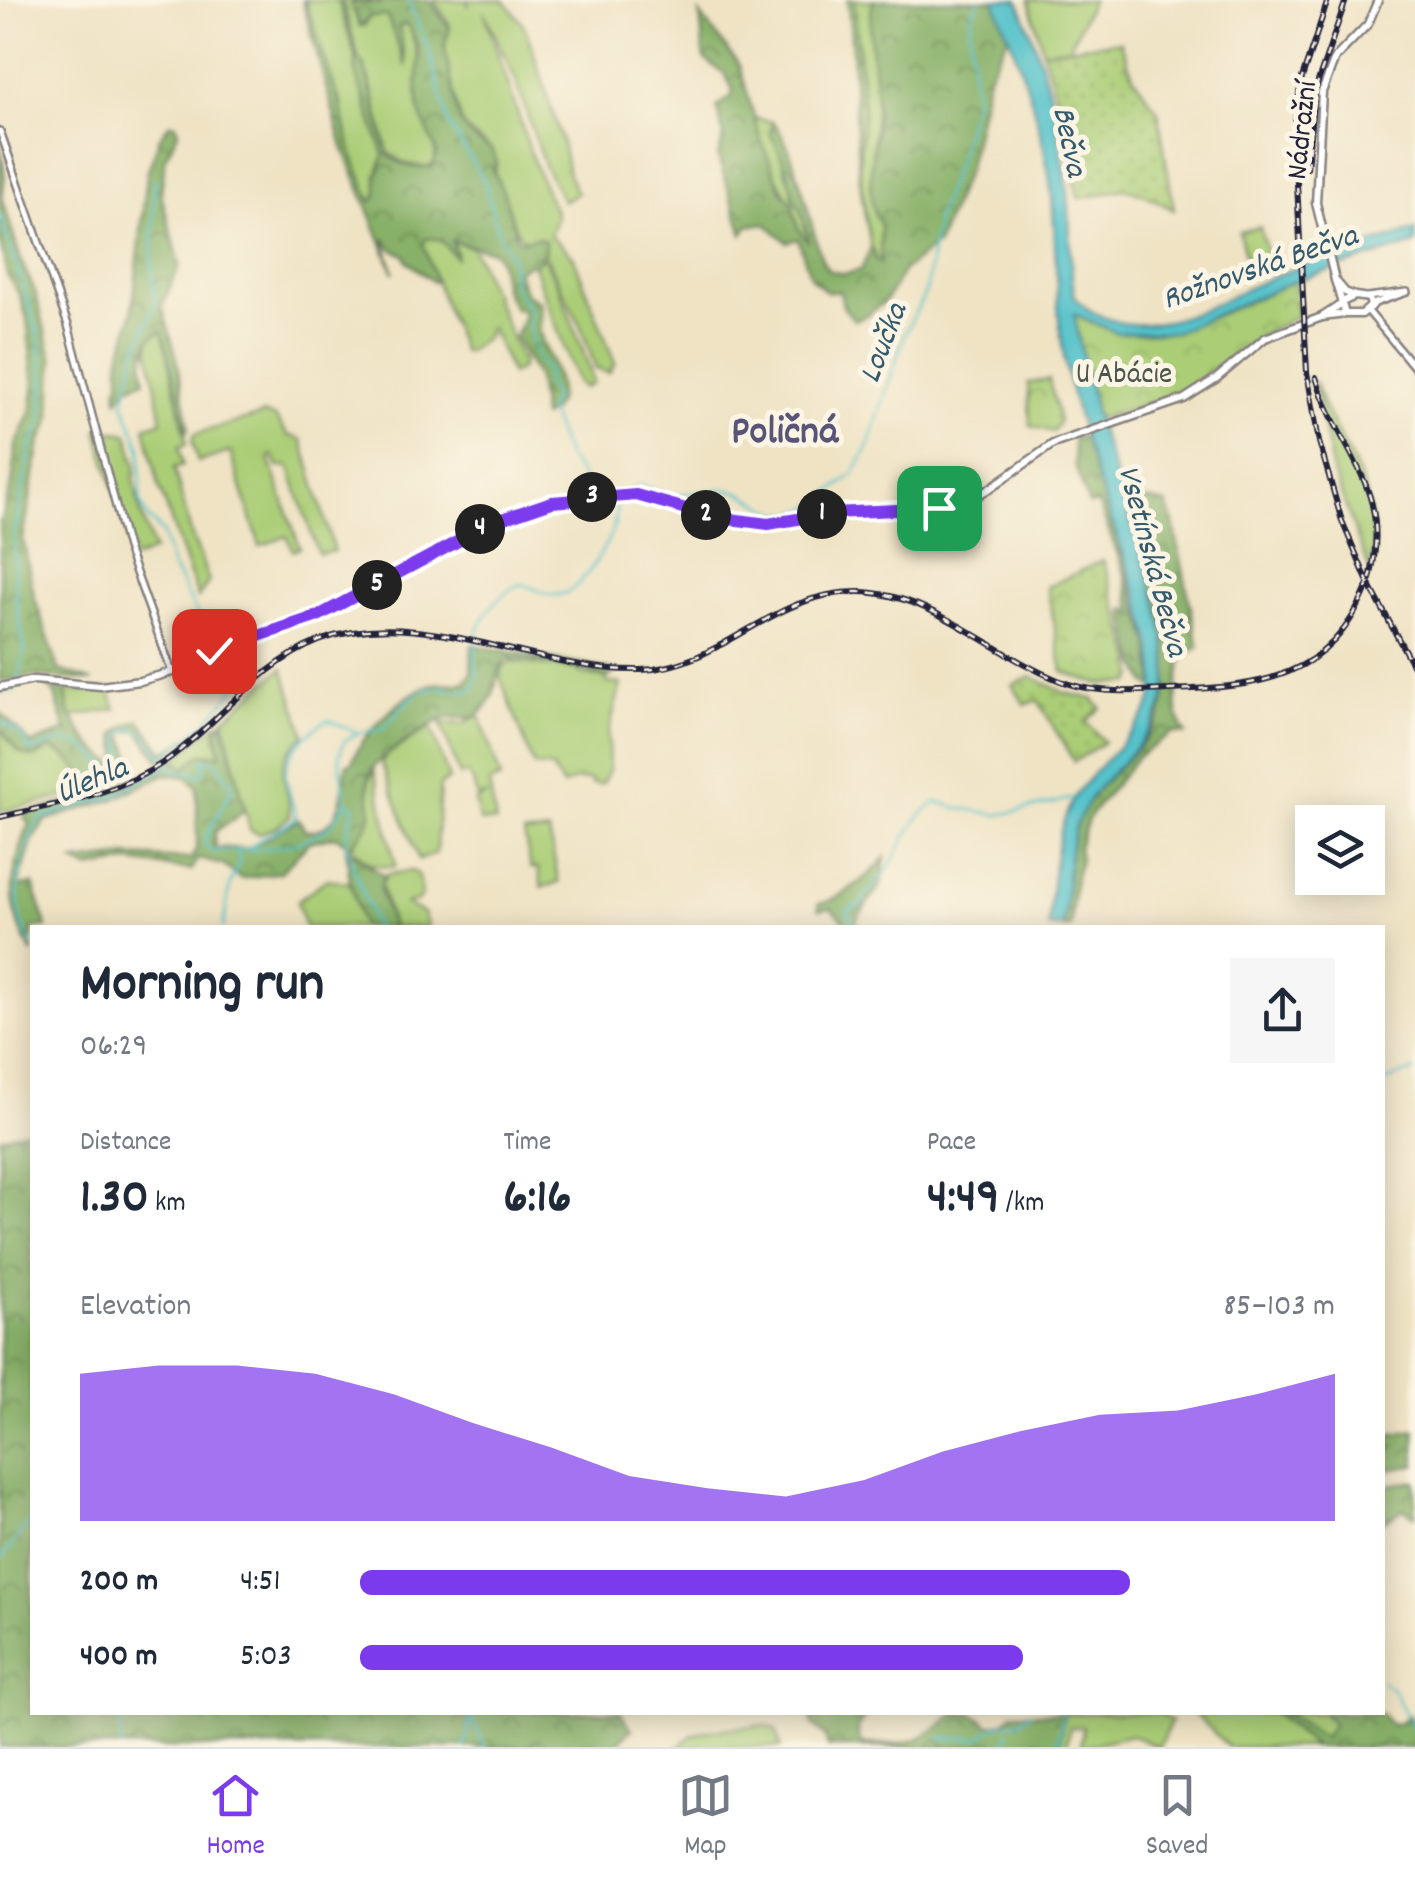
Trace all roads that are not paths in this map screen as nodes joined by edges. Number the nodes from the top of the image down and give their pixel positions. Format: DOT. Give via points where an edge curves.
graph roads {
  1 [pos="1378,0"];
  2 [pos="0,131"];
  3 [pos="1334,278"];
  4 [pos="1415,290"];
  5 [pos="1407,292"];
  6 [pos="1355,296"];
  7 [pos="1367,297"];
  8 [pos="1342,303"];
  9 [pos="1369,310"];
  10 [pos="1344,314"];
  11 [pos="1322,317"];
  12 [pos="1415,368"];
  13 [pos="172,672"];
  14 [pos="0,687"];
  1 -- 3 [label="main road, Nádražní" via="1366,26 1335,58 1322,92 1316,201"];
  2 -- 13 [label="street" via="68,325 126,548"];
  3 -- 6 [label="main road"];
  3 -- 8 [label="main road, Nádražní"];
  4 -- 5 [label="street"];
  5 -- 7 [label="street"];
  5 -- 9 [label="street"];
  6 -- 7 [label="main road"];
  6 -- 8 [label="main road"];
  7 -- 9 [label="main road"];
  8 -- 10 [label="main road, Nádražní"];
  8 -- 11 [label="main road"];
  9 -- 10 [label="main road"];
  9 -- 12 [label="street"];
  10 -- 11 [label="main road"];
  11 -- 13 [label="main road" via="1255,345 1184,399 1049,446 978,496 946,507 768,524 636,495 532,507 318,616 220,648"];
  13 -- 14 [label="main road" via="110,685 34,680"];
}
